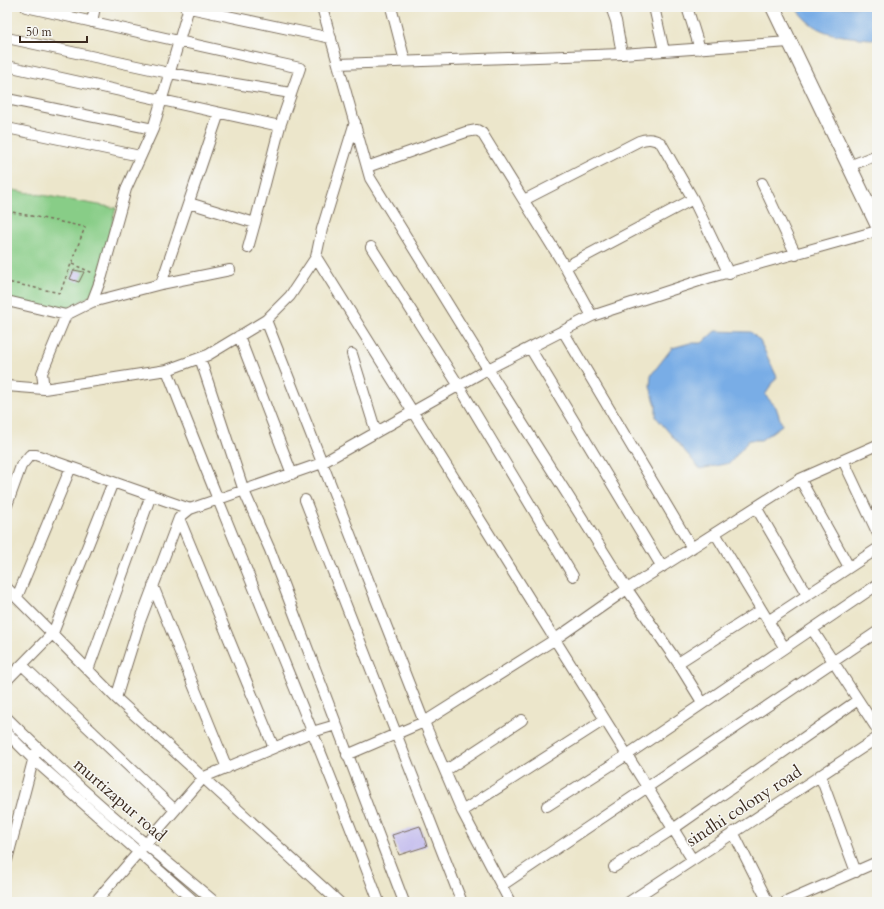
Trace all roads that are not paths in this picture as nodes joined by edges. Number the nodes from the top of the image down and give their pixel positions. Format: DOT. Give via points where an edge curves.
graph roads {
  1 [pos="26,7"];
  2 [pos="95,7"];
  3 [pos="187,7"];
  4 [pos="322,7"];
  5 [pos="391,7"];
  6 [pos="611,7"];
  7 [pos="654,7"];
  8 [pos="687,7"];
  9 [pos="773,7"];
  10 [pos="92,22"];
  11 [pos="7,38"];
  12 [pos="331,38"];
  13 [pos="179,41"];
  14 [pos="789,42"];
  15 [pos="700,49"];
  16 [pos="664,51"];
  17 [pos="622,54"];
  18 [pos="405,61"];
  19 [pos="338,64"];
  20 [pos="7,66"];
  21 [pos="169,73"];
  22 [pos="291,93"];
  23 [pos="7,98"];
  24 [pos="161,100"];
  25 [pos="219,113"];
  26 [pos="355,122"];
  27 [pos="280,126"];
  28 [pos="7,128"];
  29 [pos="153,129"];
  30 [pos="877,155"];
  31 [pos="140,156"];
  32 [pos="849,166"];
  33 [pos="367,167"];
  34 [pos="762,183"];
  35 [pos="692,199"];
  36 [pos="524,200"];
  37 [pos="189,203"];
  38 [pos="255,223"];
  39 [pos="877,224"];
  40 [pos="877,231"];
  41 [pos="371,247"];
  42 [pos="248,248"];
  43 [pos="796,255"];
  44 [pos="316,257"];
  45 [pos="565,267"];
  46 [pos="230,270"];
  47 [pos="729,274"];
  48 [pos="161,284"];
  49 [pos="7,301"];
  50 [pos="92,302"];
  51 [pos="66,316"];
  52 [pos="592,316"];
  53 [pos="266,320"];
  54 [pos="563,331"];
  55 [pos="239,336"];
  56 [pos="530,348"];
  57 [pos="352,354"];
  58 [pos="200,358"];
  59 [pos="488,369"];
  60 [pos="167,370"];
  61 [pos="7,386"];
  62 [pos="459,386"];
  63 [pos="44,389"];
  64 [pos="413,411"];
  65 [pos="376,432"];
  66 [pos="877,445"];
  67 [pos="843,460"];
  68 [pos="322,463"];
  69 [pos="72,467"];
  70 [pos="292,474"];
  71 [pos="800,479"];
  72 [pos="113,482"];
  73 [pos="244,491"];
  74 [pos="151,495"];
  75 [pos="217,500"];
  76 [pos="304,500"];
  77 [pos="7,505"];
  78 [pos="756,507"];
  79 [pos="190,509"];
  80 [pos="179,518"];
  81 [pos="877,532"];
  82 [pos="715,534"];
  83 [pos="692,548"];
  84 [pos="877,549"];
  85 [pos="662,567"];
  86 [pos="849,567"];
  87 [pos="573,576"];
  88 [pos="877,585"];
  89 [pos="153,586"];
  90 [pos="7,588"];
  91 [pos="627,589"];
  92 [pos="807,595"];
  93 [pos="17,597"];
  94 [pos="761,610"];
  95 [pos="768,621"];
  96 [pos="812,628"];
  97 [pos="877,632"];
  98 [pos="53,634"];
  99 [pos="554,640"];
  100 [pos="784,647"];
  101 [pos="833,662"];
  102 [pos="678,663"];
  103 [pos="22,664"];
  104 [pos="88,670"];
  105 [pos="7,680"];
  106 [pos="116,698"];
  107 [pos="858,700"];
  108 [pos="702,702"];
  109 [pos="7,718"];
  110 [pos="522,720"];
  111 [pos="604,720"];
  112 [pos="424,722"];
  113 [pos="336,726"];
  114 [pos="877,728"];
  115 [pos="312,732"];
  116 [pos="7,733"];
  117 [pos="396,734"];
  118 [pos="875,740"];
  119 [pos="37,747"];
  120 [pos="274,748"];
  121 [pos="877,751"];
  122 [pos="627,755"];
  123 [pos="347,756"];
  124 [pos="33,758"];
  125 [pos="227,768"];
  126 [pos="445,771"];
  127 [pos="820,775"];
  128 [pos="204,777"];
  129 [pos="648,786"];
  130 [pos="547,806"];
  131 [pos="175,810"];
  132 [pos="462,811"];
  133 [pos="673,829"];
  134 [pos="733,832"];
  135 [pos="142,848"];
  136 [pos="692,859"];
  137 [pos="7,860"];
  138 [pos="877,862"];
  139 [pos="614,867"];
  140 [pos="856,872"];
  141 [pos="501,886"];
  142 [pos="461,900"];
  143 [pos="95,902"];
  144 [pos="195,902"];
  145 [pos="214,902"];
  146 [pos="339,902"];
  147 [pos="379,902"];
  148 [pos="404,902"];
  149 [pos="510,902"];
  150 [pos="629,902"];
  151 [pos="768,902"];
  152 [pos="786,902"];
  1 -- 10 [label="street"];
  2 -- 10 [label="street"];
  3 -- 12 [label="street"];
  3 -- 13 [label="street"];
  4 -- 12 [label="street"];
  5 -- 18 [label="street"];
  6 -- 17 [label="street"];
  7 -- 16 [label="street"];
  8 -- 15 [label="street"];
  9 -- 14 [label="highway"];
  10 -- 13 [label="street"];
  11 -- 21 [label="street"];
  12 -- 19 [label="street"];
  13 -- 21 [label="street"];
  13 -- 22 [label="street" via="300,68"];
  14 -- 15 [label="street"];
  14 -- 32 [label="highway"];
  15 -- 16 [label="street"];
  16 -- 17 [label="street"];
  17 -- 18 [label="street"];
  18 -- 19 [label="street"];
  19 -- 26 [label="street"];
  20 -- 24 [label="street"];
  21 -- 22 [label="street"];
  21 -- 24 [label="street"];
  22 -- 27 [label="street"];
  23 -- 29 [label="street"];
  24 -- 25 [label="street"];
  24 -- 29 [label="street"];
  25 -- 27 [label="street"];
  25 -- 37 [label="street"];
  26 -- 33 [label="street"];
  26 -- 44 [label="street" via="322,229"];
  27 -- 38 [label="street"];
  28 -- 31 [label="street"];
  29 -- 31 [label="street"];
  30 -- 32 [label="street"];
  31 -- 50 [label="street" via="126,189 102,276"];
  32 -- 39 [label="highway"];
  33 -- 36 [label="street" via="476,130 482,133"];
  33 -- 59 [label="street" via="370,178"];
  34 -- 43 [label="street"];
  35 -- 36 [label="street" via="660,143 651,139 639,141"];
  35 -- 45 [label="street"];
  35 -- 47 [label="street"];
  36 -- 45 [label="street"];
  37 -- 38 [label="street"];
  37 -- 48 [label="street"];
  38 -- 42 [label="street"];
  40 -- 43 [label="street"];
  41 -- 62 [label="street"];
  43 -- 47 [label="street"];
  44 -- 53 [label="street" via="290,296"];
  44 -- 64 [label="street"];
  45 -- 52 [label="street"];
  46 -- 48 [label="street"];
  47 -- 52 [label="street" via="708,278"];
  48 -- 50 [label="street"];
  49 -- 51 [label="street"];
  50 -- 51 [label="street"];
  51 -- 63 [label="street" via="42,373"];
  52 -- 54 [label="street"];
  53 -- 55 [label="street"];
  53 -- 68 [label="street"];
  54 -- 56 [label="street"];
  54 -- 83 [label="street"];
  55 -- 58 [label="street"];
  55 -- 70 [label="street"];
  56 -- 59 [label="street"];
  56 -- 85 [label="street"];
  57 -- 65 [label="street"];
  58 -- 60 [label="street"];
  58 -- 73 [label="street"];
  59 -- 62 [label="street"];
  59 -- 91 [label="street"];
  60 -- 63 [label="street"];
  60 -- 75 [label="street"];
  61 -- 63 [label="street"];
  62 -- 64 [label="street"];
  62 -- 87 [label="street"];
  64 -- 65 [label="street"];
  64 -- 99 [label="street"];
  65 -- 68 [label="street"];
  66 -- 67 [label="street"];
  67 -- 71 [label="street"];
  67 -- 81 [label="street"];
  68 -- 70 [label="street"];
  68 -- 112 [label="street"];
  69 -- 72 [label="street"];
  69 -- 77 [label="street" via="30,455 21,466"];
  69 -- 93 [label="street"];
  70 -- 73 [label="street"];
  71 -- 78 [label="street"];
  71 -- 86 [label="street"];
  72 -- 74 [label="street"];
  72 -- 98 [label="street"];
  73 -- 75 [label="street"];
  73 -- 113 [label="street" via="270,550"];
  74 -- 79 [label="street"];
  74 -- 104 [label="street"];
  75 -- 79 [label="street"];
  75 -- 115 [label="street"];
  76 -- 117 [label="street"];
  78 -- 82 [label="street"];
  78 -- 92 [label="street"];
  79 -- 80 [label="street"];
  80 -- 89 [label="street"];
  80 -- 120 [label="street"];
  82 -- 83 [label="street"];
  82 -- 94 [label="street"];
  83 -- 85 [label="street"];
  84 -- 86 [label="street"];
  85 -- 91 [label="street"];
  86 -- 92 [label="street"];
  88 -- 96 [label="street"];
  89 -- 106 [label="street"];
  89 -- 125 [label="street"];
  90 -- 93 [label="street"];
  91 -- 99 [label="street"];
  91 -- 102 [label="street"];
  92 -- 95 [label="street"];
  93 -- 98 [label="street"];
  94 -- 95 [label="street"];
  94 -- 102 [label="street"];
  95 -- 100 [label="street"];
  96 -- 100 [label="street"];
  96 -- 101 [label="street"];
  97 -- 101 [label="street"];
  98 -- 103 [label="street"];
  98 -- 104 [label="street"];
  99 -- 111 [label="street"];
  99 -- 112 [label="street"];
  100 -- 108 [label="street"];
  101 -- 107 [label="street"];
  101 -- 129 [label="street"];
  102 -- 108 [label="street"];
  103 -- 105 [label="street"];
  103 -- 131 [label="street"];
  104 -- 106 [label="street"];
  106 -- 128 [label="street"];
  107 -- 114 [label="street"];
  107 -- 133 [label="street"];
  108 -- 122 [label="street"];
  109 -- 119 [label="street, murtizapur road"];
  110 -- 126 [label="street"];
  111 -- 122 [label="street"];
  111 -- 132 [label="street"];
  112 -- 117 [label="street"];
  112 -- 126 [label="street"];
  113 -- 115 [label="street"];
  113 -- 123 [label="street"];
  115 -- 120 [label="street"];
  115 -- 147 [label="street"];
  116 -- 124 [label="street"];
  117 -- 123 [label="street"];
  117 -- 142 [label="street"];
  118 -- 121 [label="street"];
  118 -- 127 [label="street, sindhi colony road"];
  119 -- 124 [label="street"];
  119 -- 135 [label="street, murtizapur road"];
  120 -- 125 [label="street"];
  122 -- 129 [label="street"];
  122 -- 130 [label="street"];
  123 -- 148 [label="street"];
  124 -- 135 [label="street"];
  124 -- 137 [label="street"];
  125 -- 128 [label="street"];
  126 -- 132 [label="street"];
  127 -- 134 [label="street, sindhi colony road"];
  127 -- 140 [label="street"];
  128 -- 131 [label="street"];
  128 -- 146 [label="street"];
  129 -- 133 [label="street"];
  129 -- 141 [label="street"];
  131 -- 135 [label="street"];
  132 -- 141 [label="street"];
  133 -- 136 [label="street"];
  133 -- 139 [label="street"];
  134 -- 136 [label="street, sindhi colony road"];
  134 -- 151 [label="street"];
  135 -- 143 [label="street"];
  135 -- 144 [label="street"];
  135 -- 145 [label="street, murtizapur road"];
  136 -- 150 [label="street, sindhi colony road"];
  138 -- 140 [label="street"];
  140 -- 152 [label="street"];
  141 -- 149 [label="street"];
}
